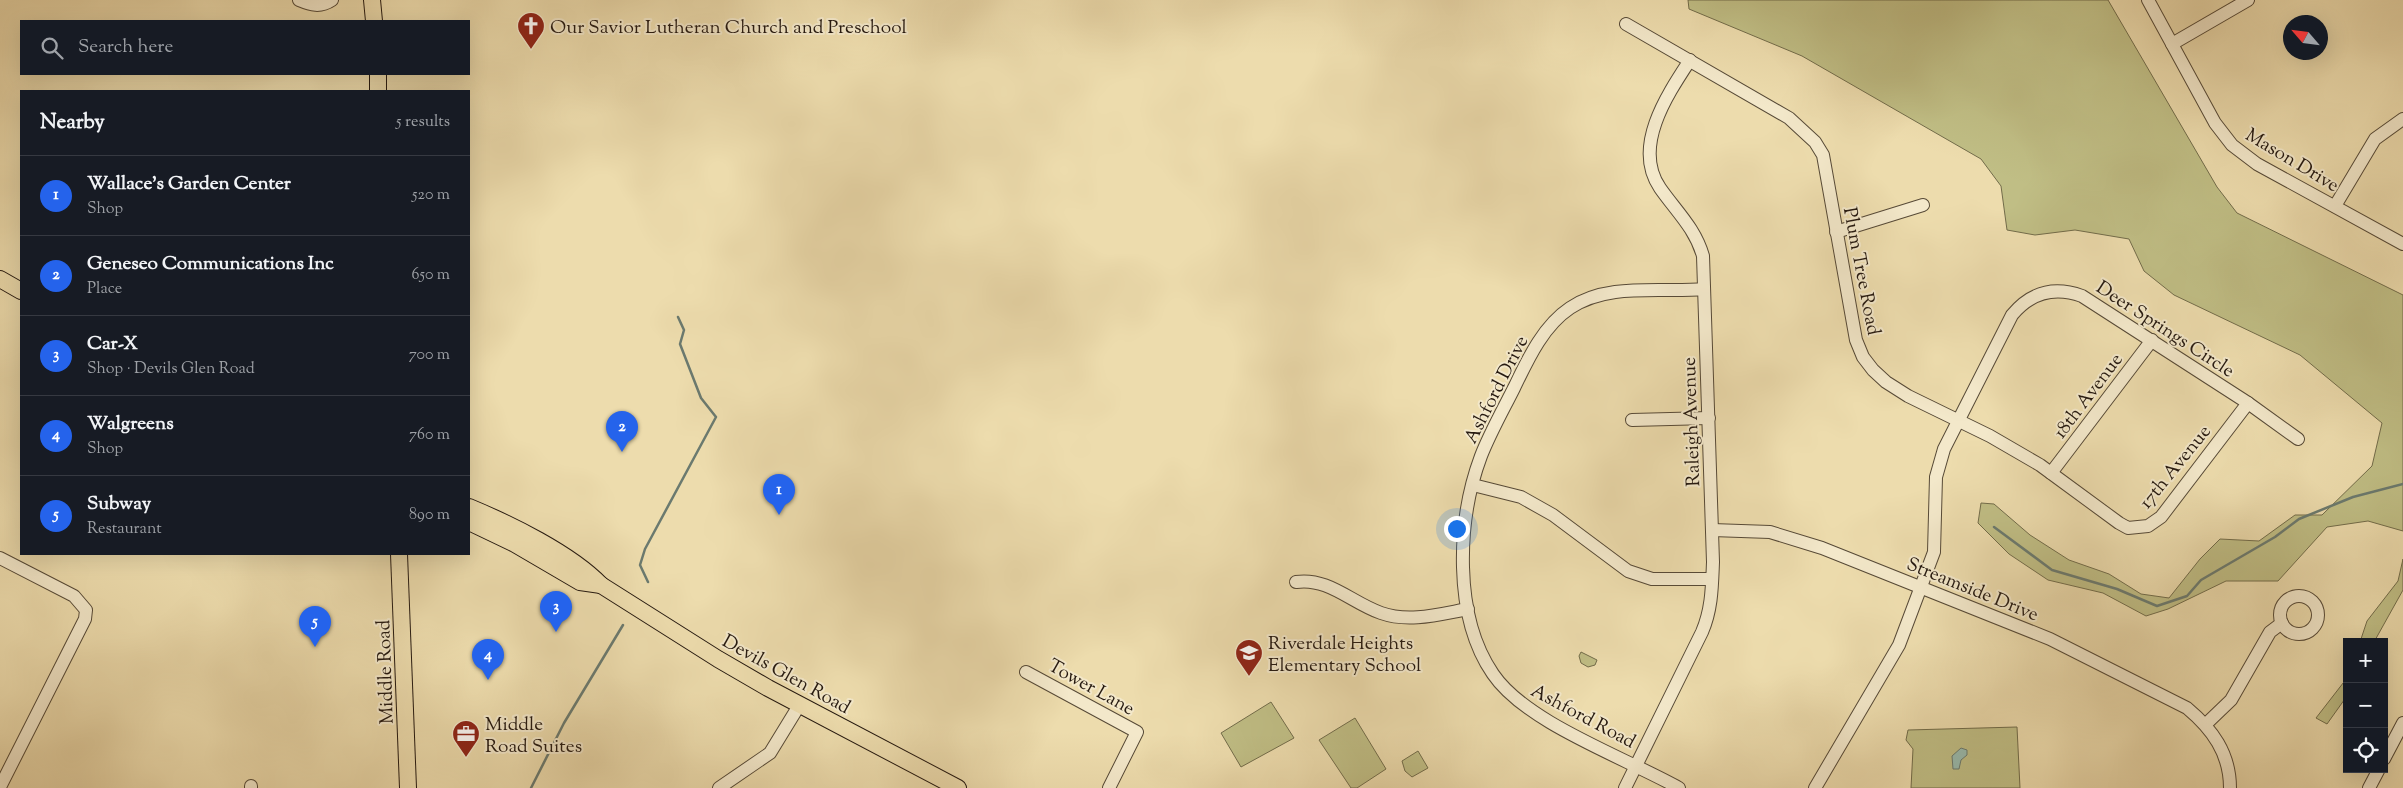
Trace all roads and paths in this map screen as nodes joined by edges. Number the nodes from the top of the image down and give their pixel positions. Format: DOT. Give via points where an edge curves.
graph roads {
  1 [pos="299,0"];
  2 [pos="332,0"];
  3 [pos="372,0"];
  4 [pos="2148,0"];
  5 [pos="2248,0"];
  6 [pos="374,20"];
  7 [pos="1626,24"];
  8 [pos="2172,44"];
  9 [pos="1690,60"];
  10 [pos="378,75"];
  11 [pos="378,90"];
  12 [pos="2403,119"];
  13 [pos="1923,205"];
  14 [pos="2335,206"];
  15 [pos="1836,232"];
  16 [pos="2403,244"];
  17 [pos="0,279"];
  18 [pos="1704,289"];
  19 [pos="20,290"];
  20 [pos="2152,340"];
  21 [pos="2248,403"];
  22 [pos="1708,418"];
  23 [pos="1632,420"];
  24 [pos="1959,420"];
  25 [pos="2298,439"];
  26 [pos="2051,473"];
  27 [pos="1472,485"];
  28 [pos="470,507"];
  29 [pos="470,522"];
  30 [pos="2117,522"];
  31 [pos="1712,530"];
  32 [pos="399,555"];
  33 [pos="0,558"];
  34 [pos="1712,579"];
  35 [pos="1296,582"];
  36 [pos="601,585"];
  37 [pos="1922,588"];
  38 [pos="1468,609"];
  39 [pos="2282,623"];
  40 [pos="1026,672"];
  41 [pos="800,704"];
  42 [pos="2403,723"];
  43 [pos="2206,724"];
  44 [pos="2388,751"];
  45 [pos="1636,765"];
  46 [pos="2377,773"];
  47 [pos="0,787"];
  48 [pos="408,788"];
  49 [pos="719,788"];
  50 [pos="958,788"];
  51 [pos="1109,788"];
  52 [pos="1625,788"];
  53 [pos="1679,788"];
  54 [pos="1815,788"];
  55 [pos="2230,788"];
  56 [pos="2369,788"];
  1 -- 2 [label="street" via="317,6"];
  3 -- 6 [label="main road"];
  4 -- 8 [label="street, Mason Drive"];
  5 -- 8 [label="street"];
  7 -- 9 [label="street, Plum Tree Road"];
  8 -- 14 [label="street, Mason Drive" via="2215,124 2232,145 2257,164"];
  9 -- 15 [label="street, Plum Tree Road" via="1789,118 1815,142 1823,155"];
  9 -- 18 [label="street, Raleigh Avenue" via="1658,117 1652,133 1651,159 1659,187 1699,241"];
  10 -- 11 [label="main road"];
  12 -- 14 [label="street" via="2376,139"];
  13 -- 15 [label="street"];
  14 -- 16 [label="street, Mason Drive"];
  15 -- 24 [label="street, Plum Tree Road" via="1850,316 1863,357 1886,382"];
  17 -- 19 [label="main road"];
  18 -- 22 [label="street, Raleigh Avenue"];
  18 -- 27 [label="street, Ashford Drive" via="1596,295 1570,308 1535,346 1490,436"];
  20 -- 21 [label="street, Deer Springs Circle"];
  20 -- 24 [label="street, Deer Springs Circle" via="2068,291 2034,295 2010,319"];
  20 -- 26 [label="street, 18th Avenue"];
  21 -- 25 [label="street, Deer Springs Circle"];
  21 -- 30 [label="street, 17th Avenue" via="2161,516 2148,526 2128,528"];
  22 -- 23 [label="street"];
  22 -- 31 [label="street, Raleigh Avenue"];
  24 -- 26 [label="street, Plum Tree Road"];
  24 -- 37 [label="street, Deer Springs Circle" via="1944,448 1936,477 1934,552"];
  26 -- 30 [label="street, Plum Tree Road"];
  27 -- 34 [label="street" via="1521,497 1553,516 1628,571 1652,579"];
  27 -- 38 [label="street, Ashford Road" via="1465,534 1464,588"];
  28 -- 36 [label="main road, Devils Glen Road" via="534,539 588,571"];
  29 -- 36 [label="main road, Devils Glen Road" via="580,582"];
  31 -- 34 [label="street, Raleigh Avenue"];
  31 -- 37 [label="street, Streamside Drive" via="1770,532 1794,538"];
  32 -- 48 [label="main road, Middle Road"];
  33 -- 47 [label="street" via="74,596 86,610 85,619"];
  34 -- 45 [label="street, Raleigh Avenue" via="1709,616"];
  35 -- 38 [label="street" via="1309,580 1330,587 1379,613 1394,617 1430,616"];
  36 -- 41 [label="main road, Devils Glen Road" via="718,659"];
  37 -- 43 [label="street, Streamside Drive" via="2050,640 2187,708"];
  37 -- 54 [label="street, Deer Springs Circle" via="1899,645"];
  38 -- 45 [label="street, Ashford Road" via="1478,649 1510,695 1527,708"];
  39 -- 43 [label="street" via="2270,632 2231,700"];
  40 -- 51 [label="street, Tower Lane" via="1137,732"];
  41 -- 49 [label="street" via="770,753"];
  41 -- 50 [label="main road, Devils Glen Road"];
  42 -- 44 [label="street"];
  43 -- 55 [label="street, Streamside Drive" via="2224,754"];
  45 -- 52 [label="street, Raleigh Avenue"];
  45 -- 53 [label="street, Ashford Road"];
  46 -- 56 [label="street"];
}
